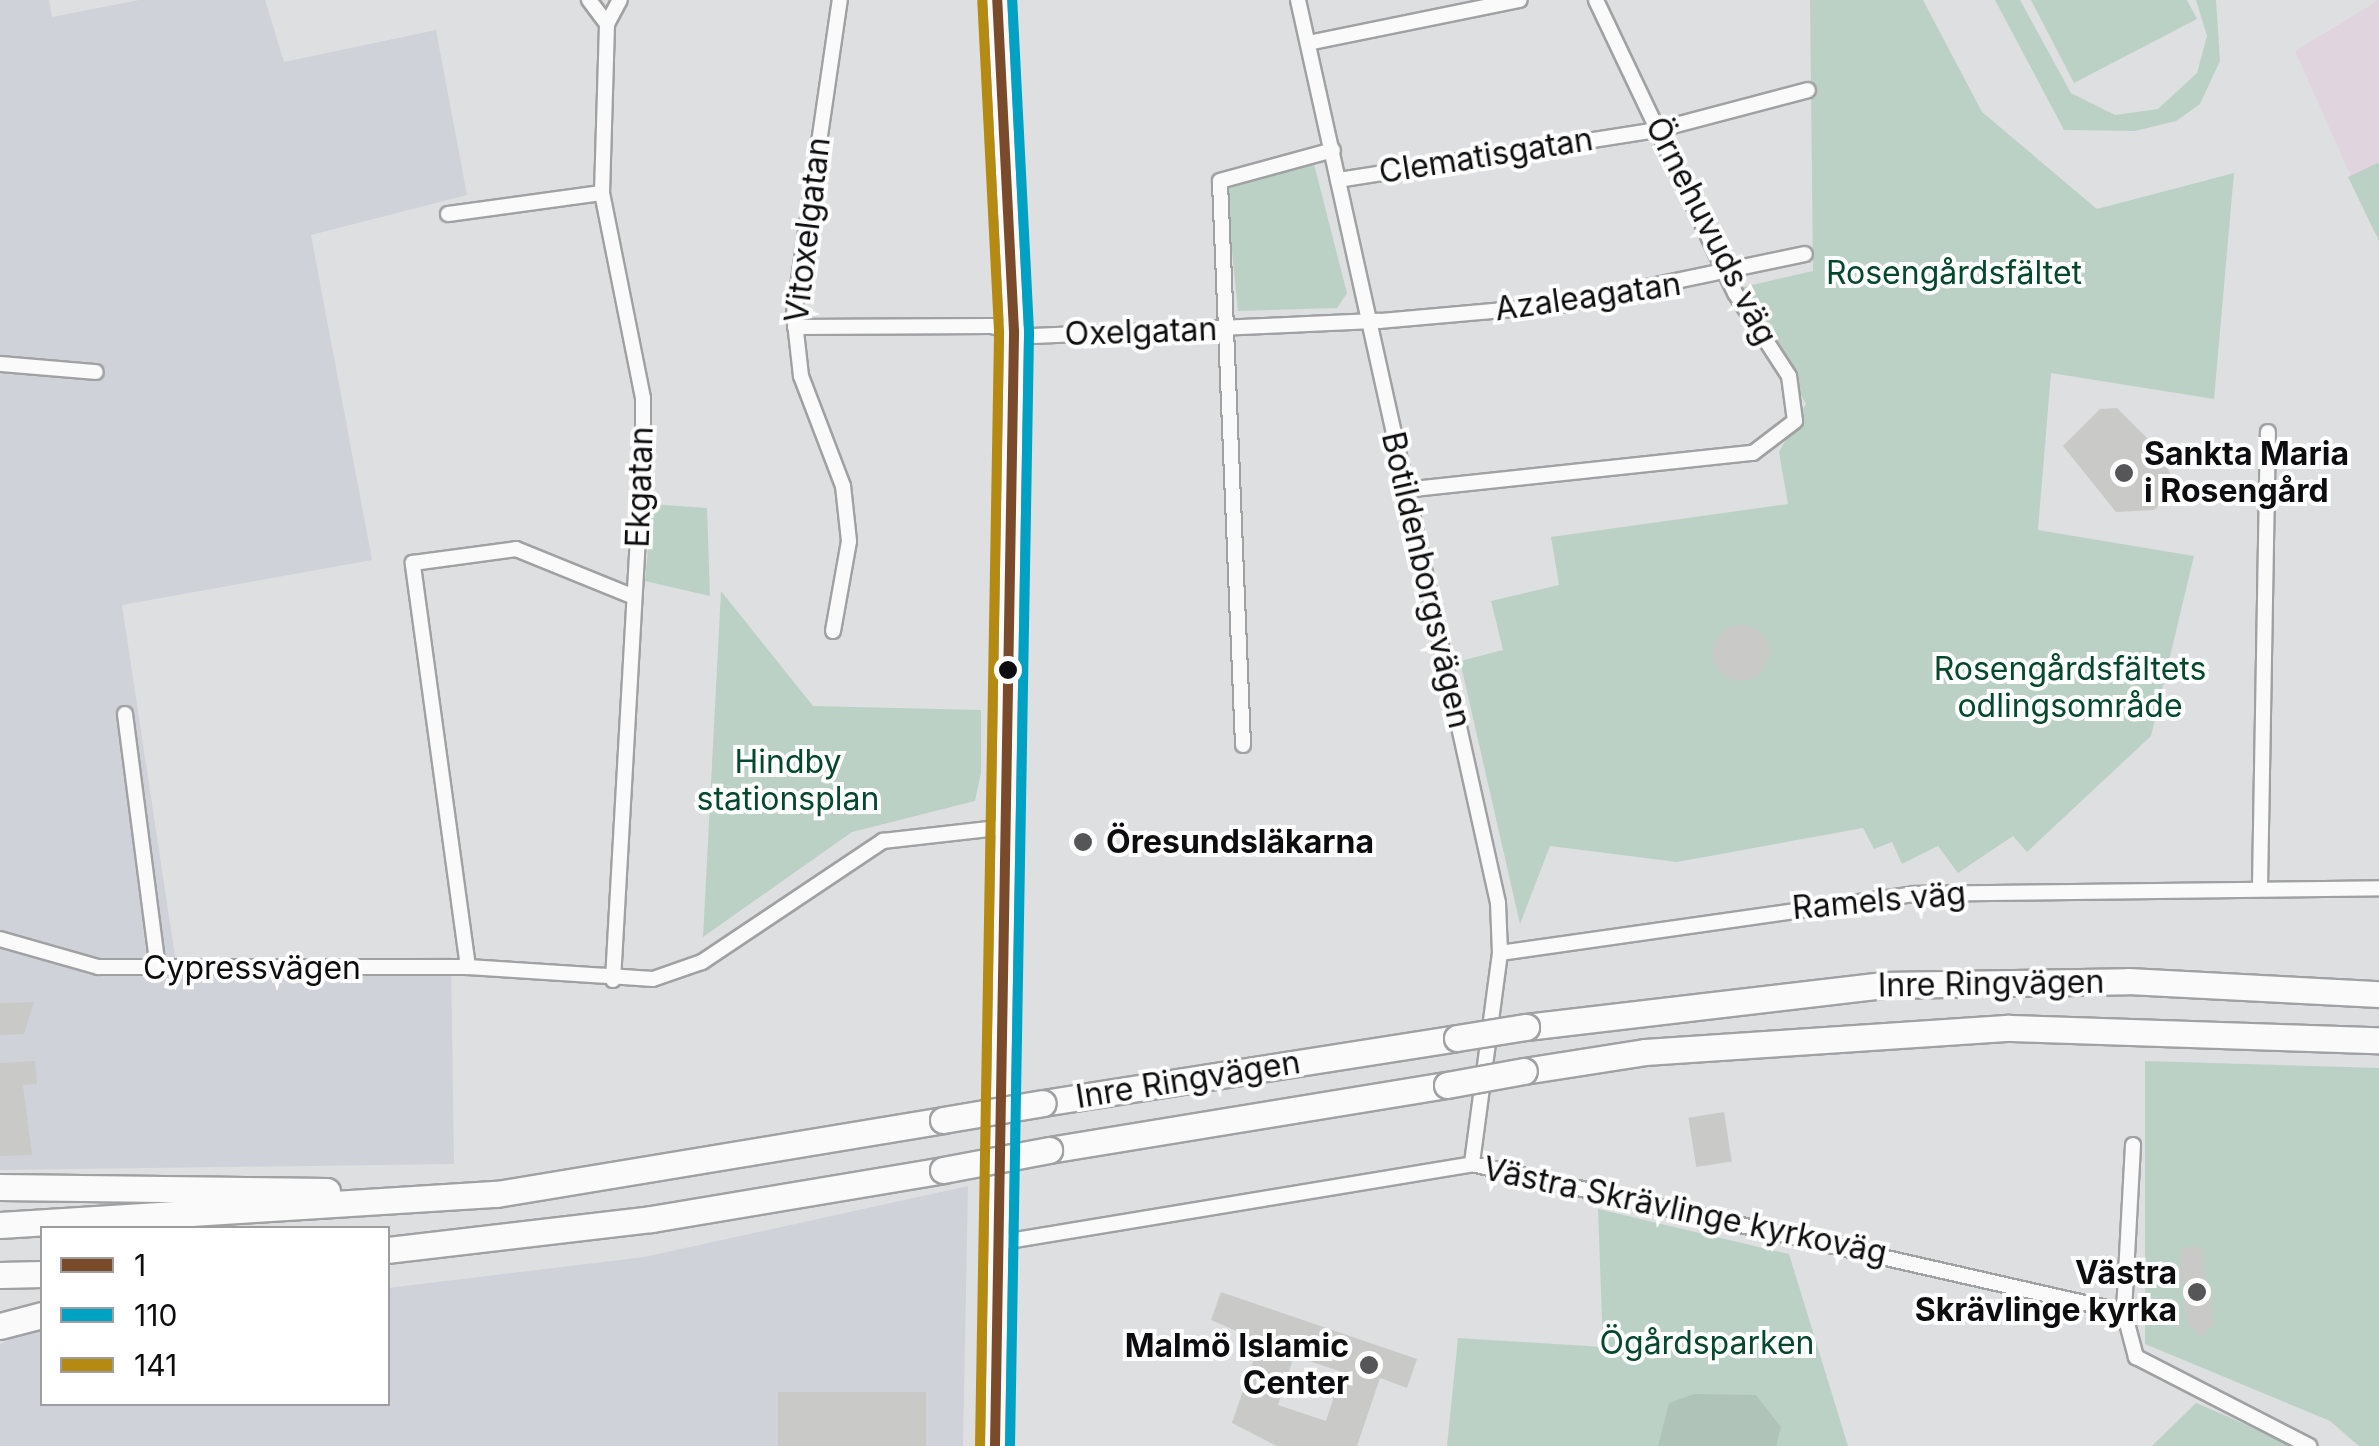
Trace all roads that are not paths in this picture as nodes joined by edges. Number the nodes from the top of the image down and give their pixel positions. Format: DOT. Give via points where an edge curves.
graph roads {
  1 [pos="589,0"];
  2 [pos="620,0"];
  3 [pos="840,0"];
  4 [pos="997,0"];
  5 [pos="1298,0"];
  6 [pos="1520,0"];
  7 [pos="1596,0"];
  8 [pos="608,24"];
  9 [pos="1308,42"];
  10 [pos="1808,90"];
  11 [pos="1658,130"];
  12 [pos="1332,150"];
  13 [pos="1338,180"];
  14 [pos="602,194"];
  15 [pos="448,214"];
  16 [pos="1805,254"];
  17 [pos="1728,276"];
  18 [pos="1368,321"];
  19 [pos="795,327"];
  20 [pos="1228,330"];
  21 [pos="1014,331"];
  22 [pos="0,364"];
  23 [pos="96,372"];
  24 [pos="2268,432"];
  25 [pos="1404,490"];
  26 [pos="634,597"];
  27 [pos="833,630"];
  28 [pos="124,714"];
  29 [pos="1244,745"];
  30 [pos="1006,828"];
  31 [pos="2260,886"];
  32 [pos="2379,888"];
  33 [pos="0,939"];
  34 [pos="1500,953"];
  35 [pos="468,967"];
  36 [pos="158,970"];
  37 [pos="613,980"];
  38 [pos="2372,992"];
  39 [pos="2379,1040"];
  40 [pos="2133,1144"];
  41 [pos="1472,1164"];
  42 [pos="0,1186"];
  43 [pos="498,1194"];
  44 [pos="0,1225"];
  45 [pos="549,1234"];
  46 [pos="1003,1242"];
  47 [pos="390,1250"];
  48 [pos="390,1260"];
  49 [pos="40,1274"];
  50 [pos="0,1275"];
  51 [pos="40,1306"];
  52 [pos="0,1311"];
  53 [pos="2124,1312"];
  54 [pos="40,1316"];
  55 [pos="0,1326"];
  56 [pos="995,1446"];
  57 [pos="2309,1446"];
  1 -- 8 [label="street"];
  2 -- 8 [label="street, Ekgatan"];
  3 -- 19 [label="street, Vitoxelgatan" via="802,220"];
  4 -- 21 [label="street"];
  5 -- 9 [label="street, Botildenborgsvägen"];
  6 -- 9 [label="street"];
  7 -- 11 [label="street, Örnehuvuds väg"];
  8 -- 14 [label="street, Ekgatan"];
  9 -- 12 [label="street, Botildenborgsvägen"];
  10 -- 11 [label="street, Clematisgatan"];
  11 -- 13 [label="street, Clematisgatan"];
  11 -- 17 [label="street, Örnehuvuds väg"];
  12 -- 13 [label="street, Botildenborgsvägen"];
  12 -- 20 [label="street" via="1220,181"];
  13 -- 18 [label="street, Botildenborgsvägen"];
  14 -- 15 [label="street"];
  14 -- 26 [label="street, Ekgatan" via="643,398"];
  16 -- 17 [label="street, Azaleagatan"];
  17 -- 18 [label="street, Azaleagatan" via="1561,306"];
  17 -- 25 [label="street, Örnehuvuds väg" via="1797,399 1788,433 1770,448"];
  18 -- 20 [label="street, Oxelgatan"];
  18 -- 25 [label="street, Botildenborgsvägen"];
  19 -- 21 [label="street, Oxelgatan"];
  19 -- 27 [label="street, Vitoxelgatan" via="801,376 843,486 849,542"];
  20 -- 21 [label="street, Oxelgatan"];
  20 -- 29 [label="street"];
  21 -- 30 [label="street"];
  22 -- 23 [label="street"];
  24 -- 31 [label="street"];
  25 -- 34 [label="street, Botildenborgsvägen" via="1476,792"];
  26 -- 35 [label="street" via="516,549 413,563"];
  26 -- 37 [label="street, Ekgatan"];
  28 -- 36 [label="street"];
  30 -- 37 [label="street, Cypressvägen" via="883,841 702,962"];
  30 -- 46 [label="street"];
  31 -- 32 [label="street, Ramels väg"];
  31 -- 34 [label="street, Ramels väg" via="1914,894"];
  33 -- 36 [label="street, Cypressvägen" via="70,962"];
  34 -- 41 [label="street, Botildenborgsvägen"];
  35 -- 36 [label="street, Cypressvägen"];
  35 -- 37 [label="street, Cypressvägen"];
  38 -- 43 [label="highway, Inre Ringvägen, bridge" via="2128,981 1882,985 1526,1027"];
  39 -- 45 [label="highway, Inre Ringvägen, bridge" via="2076,1030 1890,1032 1524,1070"];
  40 -- 53 [label="street"];
  41 -- 46 [label="street, Västra Skrävlinge kyrkoväg"];
  41 -- 53 [label="street, Västra Skrävlinge kyrkoväg"];
  42 -- 43 [label="highway"];
  43 -- 44 [label="highway, Inre Ringvägen"];
  45 -- 47 [label="highway, Inre Ringvägen"];
  45 -- 48 [label="highway"];
  46 -- 56 [label="street"];
  49 -- 50 [label="highway"];
  51 -- 52 [label="highway"];
  53 -- 57 [label="street" via="2130,1343 2149,1369"];
  54 -- 55 [label="highway"];
}
